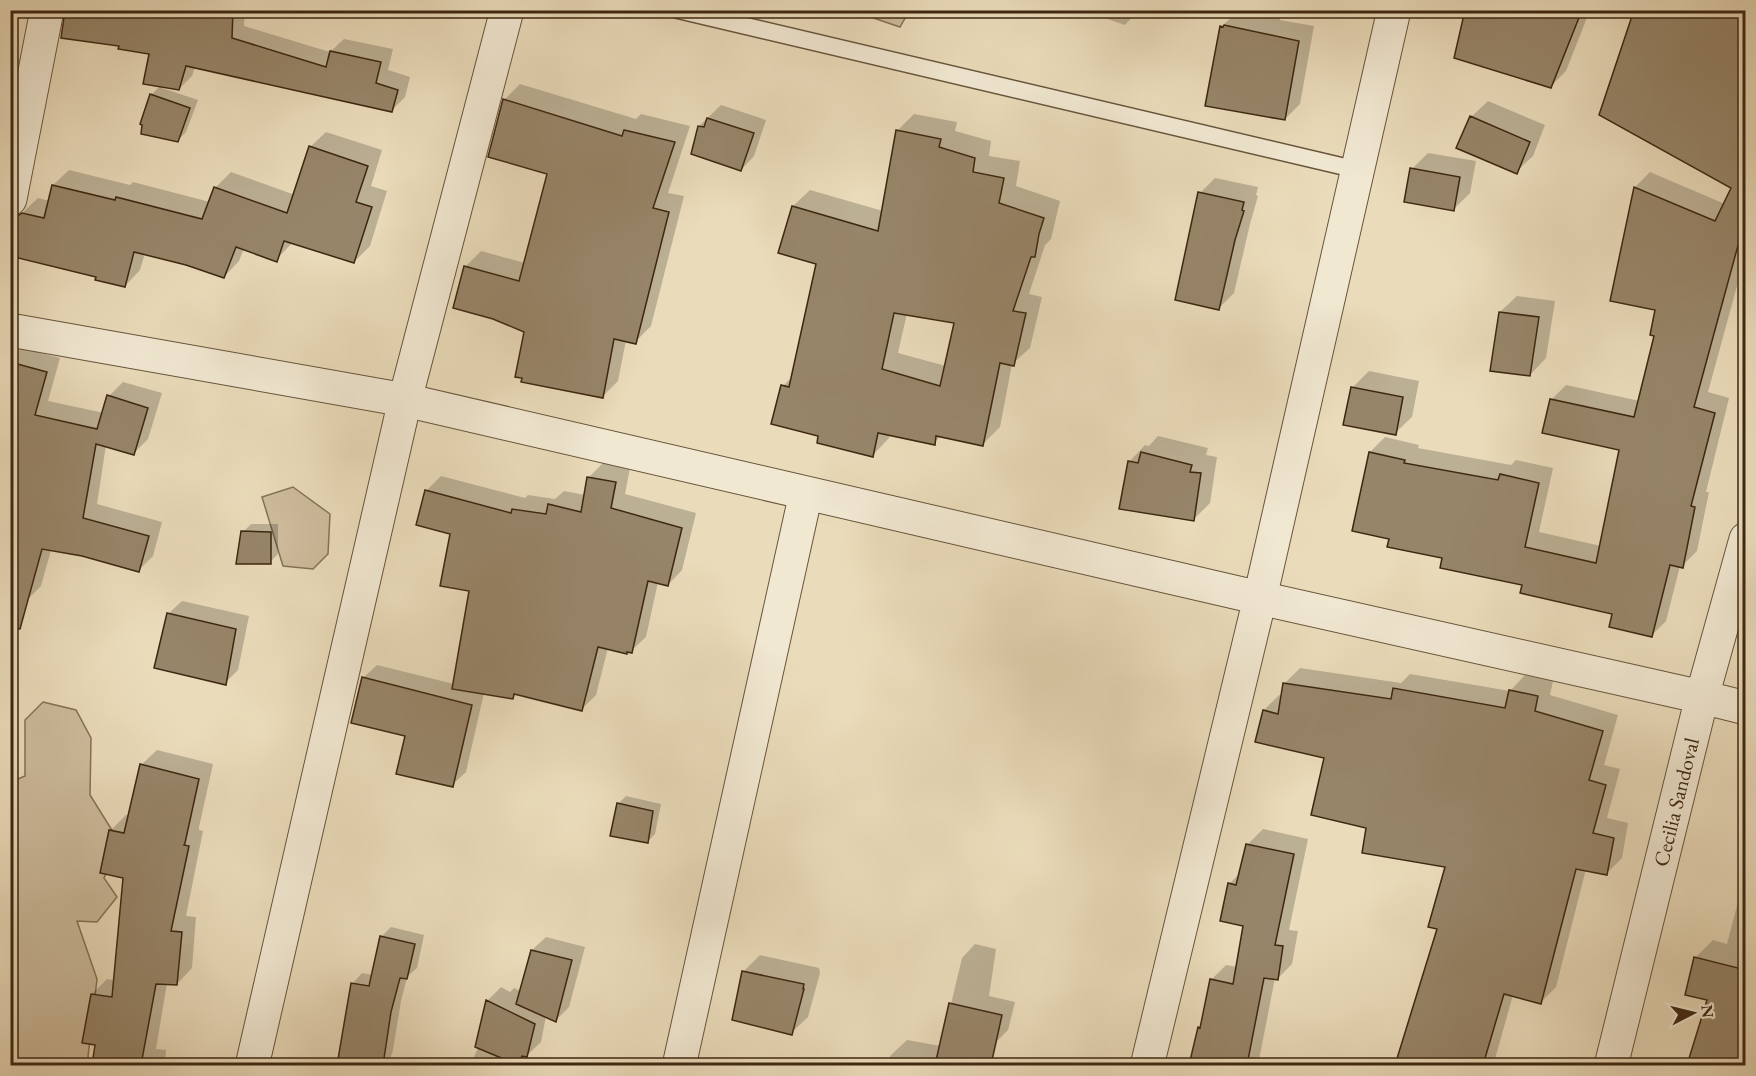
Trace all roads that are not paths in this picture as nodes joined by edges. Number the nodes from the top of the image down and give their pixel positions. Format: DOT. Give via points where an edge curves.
graph roads {
  1 [pos="47,10"];
  2 [pos="507,10"];
  3 [pos="678,10"];
  4 [pos="1394,10"];
  5 [pos="1358,170"];
  6 [pos="10,199"];
  7 [pos="10,330"];
  8 [pos="405,400"];
  9 [pos="806,493"];
  10 [pos="1746,539"];
  11 [pos="1260,598"];
  12 [pos="1702,697"];
  13 [pos="1746,708"];
  14 [pos="252,1065"];
  15 [pos="679,1065"];
  16 [pos="1148,1065"];
  17 [pos="1611,1065"];
  1 -- 6 [label="street"];
  2 -- 8 [label="street"];
  3 -- 5 [label="lane"];
  4 -- 5 [label="street"];
  5 -- 11 [label="street"];
  7 -- 8 [label="street"];
  8 -- 9 [label="street"];
  8 -- 14 [label="street"];
  9 -- 11 [label="street"];
  9 -- 15 [label="street"];
  10 -- 12 [label="street, Cecilia Sandoval"];
  11 -- 12 [label="street"];
  11 -- 16 [label="street"];
  12 -- 13 [label="street"];
  12 -- 17 [label="street, Cecilia Sandoval"];
}
